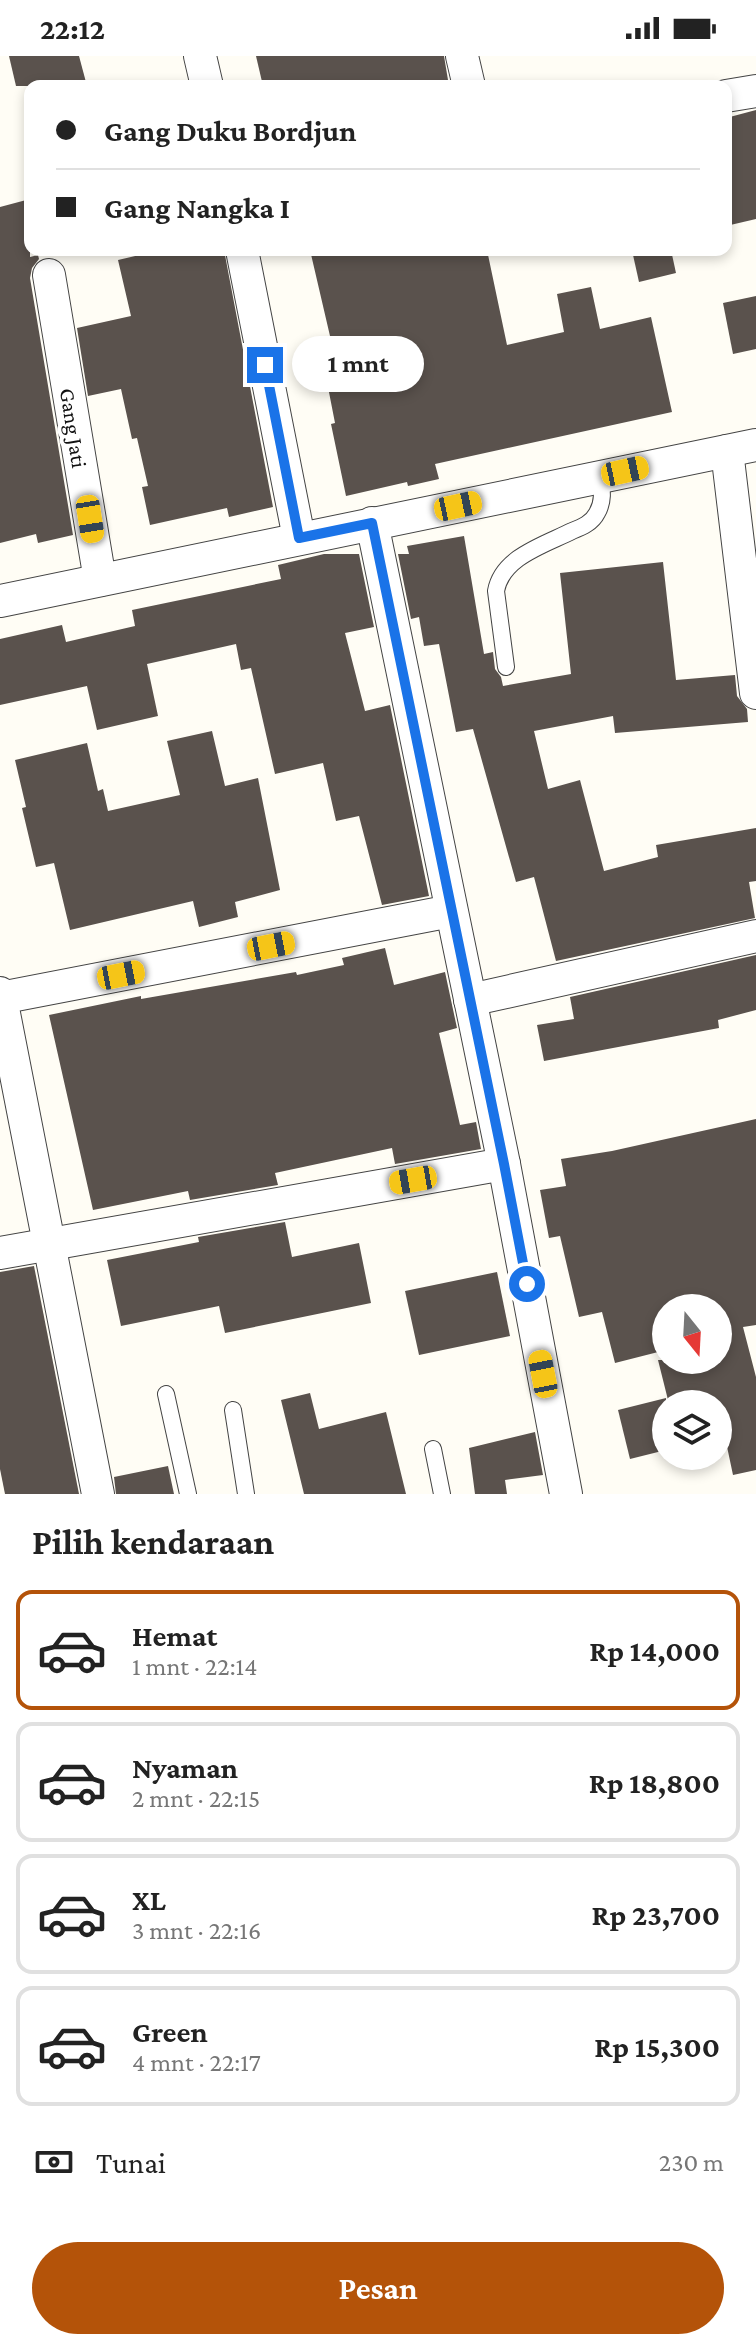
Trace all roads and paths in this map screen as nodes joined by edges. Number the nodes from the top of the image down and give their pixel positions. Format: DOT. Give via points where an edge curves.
graph roads {
  1 [pos="200,56"];
  2 [pos="462,56"];
  3 [pos="206,80"];
  4 [pos="468,80"];
  5 [pos="756,91"];
  6 [pos="732,95"];
  7 [pos="243,256"];
  8 [pos="49,275"];
  9 [pos="742,448"];
  10 [pos="600,476"];
  11 [pos="372,523"];
  12 [pos="299,538"];
  13 [pos="100,580"];
  14 [pos="0,601"];
  15 [pos="506,667"];
  16 [pos="756,693"];
  17 [pos="451,911"];
  18 [pos="756,936"];
  19 [pos="0,996"];
  20 [pos="470,1000"];
  21 [pos="504,1164"];
  22 [pos="48,1242"];
  23 [pos="0,1253"];
  24 [pos="166,1394"];
  25 [pos="233,1410"];
  26 [pos="433,1449"];
  27 [pos="98,1494"];
  28 [pos="188,1494"];
  29 [pos="246,1494"];
  30 [pos="442,1494"];
  31 [pos="566,1494"];
  1 -- 3 [label="street"];
  2 -- 4 [label="street"];
  5 -- 6 [label="street"];
  7 -- 12 [label="street"];
  8 -- 13 [label="street, Gang Jati"];
  9 -- 10 [label="street"];
  9 -- 16 [label="street"];
  10 -- 11 [label="street"];
  10 -- 15 [label="lane" via="603,498 596,516 521,556 498,580"];
  11 -- 12 [label="street"];
  11 -- 17 [label="street"];
  12 -- 13 [label="street"];
  13 -- 14 [label="street"];
  17 -- 19 [label="street"];
  17 -- 20 [label="street"];
  18 -- 20 [label="street"];
  19 -- 22 [label="street"];
  20 -- 21 [label="street"];
  21 -- 22 [label="street"];
  21 -- 31 [label="street"];
  22 -- 23 [label="street"];
  22 -- 27 [label="street"];
  24 -- 28 [label="lane"];
  25 -- 29 [label="lane"];
  26 -- 30 [label="lane"];
}
